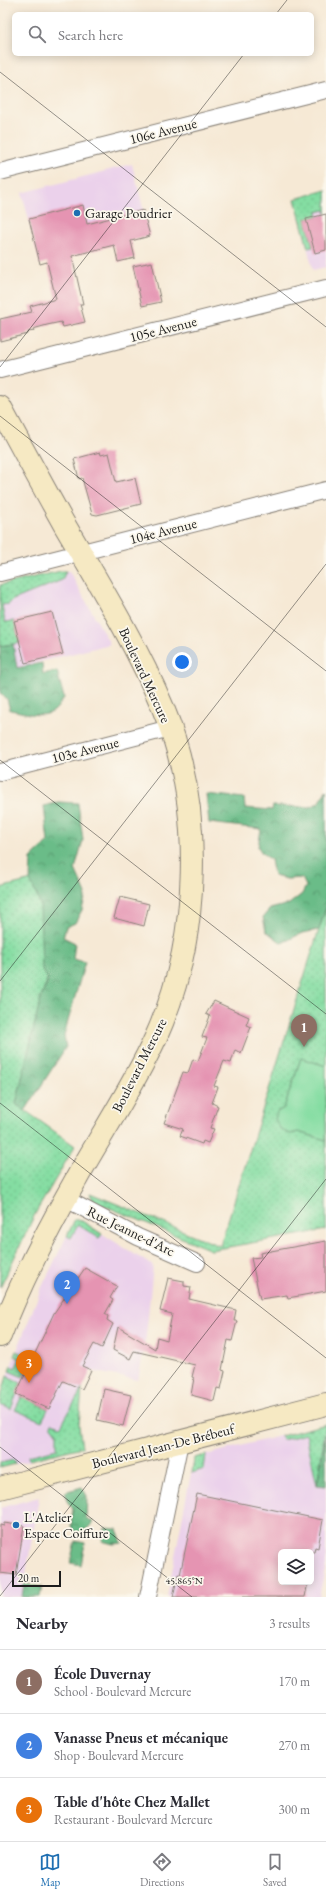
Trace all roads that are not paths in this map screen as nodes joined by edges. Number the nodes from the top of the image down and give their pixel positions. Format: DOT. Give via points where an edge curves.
graph roads {
  1 [pos="326,90"];
  2 [pos="0,172"];
  3 [pos="326,288"];
  4 [pos="0,370"];
  5 [pos="0,407"];
  6 [pos="326,490"];
  7 [pos="81,552"];
  8 [pos="0,574"];
  9 [pos="170,728"];
  10 [pos="0,772"];
  11 [pos="66,1199"];
  12 [pos="197,1263"];
  13 [pos="0,1336"];
  14 [pos="326,1404"];
  15 [pos="180,1442"];
  16 [pos="0,1488"];
  17 [pos="148,1597"];
  1 -- 2 [label="street, 106e Avenue"];
  3 -- 4 [label="street, 105e Avenue"];
  5 -- 7 [label="street, Boulevard Mercure"];
  6 -- 7 [label="street, 104e Avenue"];
  7 -- 8 [label="street, 104e Avenue"];
  7 -- 9 [label="street, Boulevard Mercure" via="139,659"];
  9 -- 10 [label="street, 103e Avenue"];
  9 -- 11 [label="street, Boulevard Mercure" via="187,798 192,863 189,919 179,969 165,1015 146,1057"];
  11 -- 12 [label="street, Rue Jeanne-d'Arc" via="138,1237"];
  11 -- 13 [label="street, Boulevard Mercure" via="28,1271"];
  14 -- 15 [label="street, Boulevard Jean-De Brébeuf"];
  15 -- 16 [label="street, Boulevard Jean-De Brébeuf"];
  15 -- 17 [label="street"];
}
